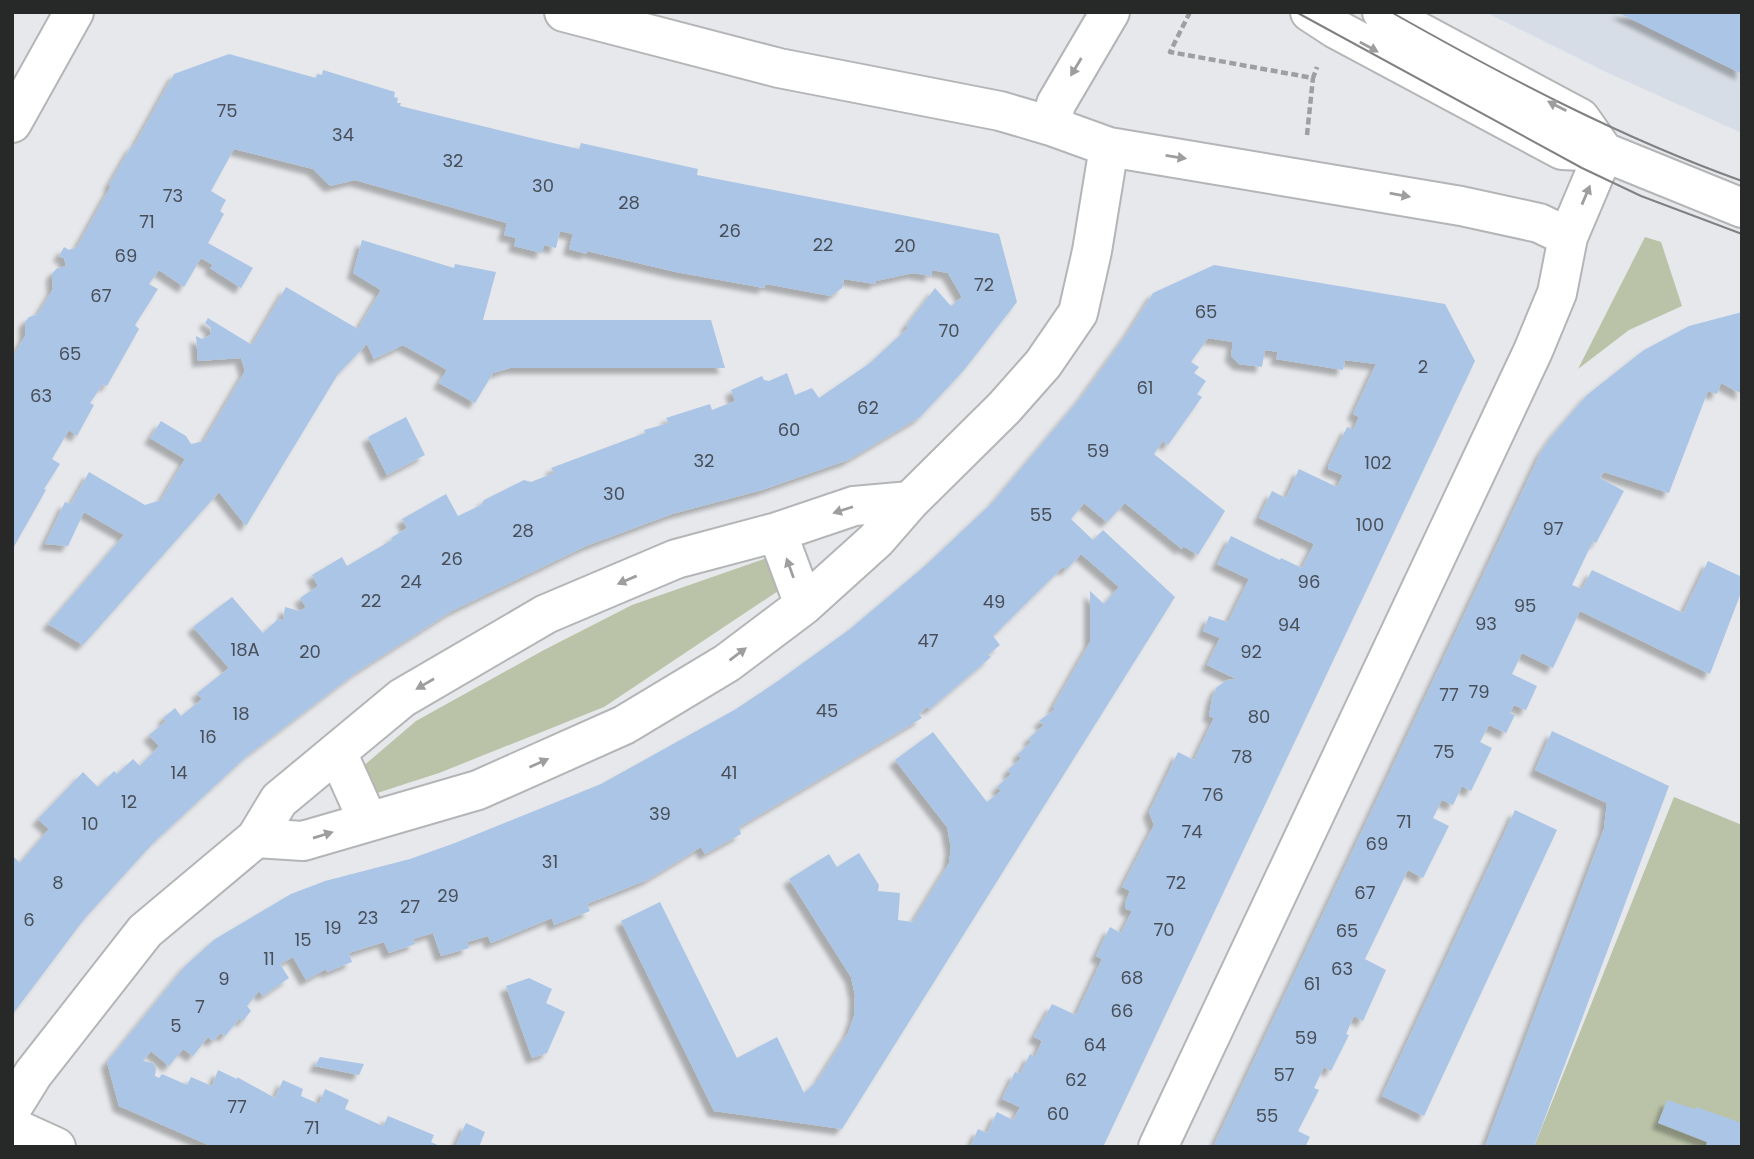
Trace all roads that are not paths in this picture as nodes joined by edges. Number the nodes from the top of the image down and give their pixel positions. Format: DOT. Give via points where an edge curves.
graph roads {
  1 [pos="74,12"];
  2 [pos="564,12"];
  3 [pos="1110,12"];
  4 [pos="1310,12"];
  5 [pos="1382,12"];
  6 [pos="12,123"];
  7 [pos="1051,126"];
  8 [pos="1109,147"];
  9 [pos="1604,152"];
  10 [pos="1742,208"];
  11 [pos="1568,237"];
  12 [pos="910,501"];
  13 [pos="777,532"];
  14 [pos="804,605"];
  15 [pos="337,752"];
  16 [pos="368,821"];
  17 [pos="256,838"];
  18 [pos="12,1108"];
  19 [pos="12,1127"];
  20 [pos="57,1147"];
  21 [pos="1158,1147"];
  1 -- 6 [label="street"];
  2 -- 7 [label="street" via="779,68 1000,111"];
  3 -- 7 [label="street, one-way" via="1056,104"];
  4 -- 9 [label="street, one-way" via="1562,150"];
  9 -- 5 [label="street, one-way" via="1580,118"];
  7 -- 8 [label="street"];
  8 -- 11 [label="street, one-way" via="1461,206 1539,223"];
  8 -- 12 [label="street" via="1078,313 1028,382"];
  9 -- 10 [label="street"];
  11 -- 9 [label="street, one-way"];
  11 -- 21 [label="street" via="1557,293 1533,351"];
  12 -- 13 [label="street, one-way" via="854,506"];
  12 -- 14 [label="street" via="877,540"];
  14 -- 13 [label="street, one-way"];
  13 -- 15 [label="street, one-way" via="676,559 545,614 402,698"];
  16 -- 14 [label="street, one-way" via="478,790 624,725 727,663"];
  15 -- 16 [label="street"];
  15 -- 17 [label="street" via="279,800"];
  17 -- 16 [label="street, one-way" via="303,841"];
  17 -- 18 [label="street" via="145,931 33,1074"];
  19 -- 20 [label="street"];
}
